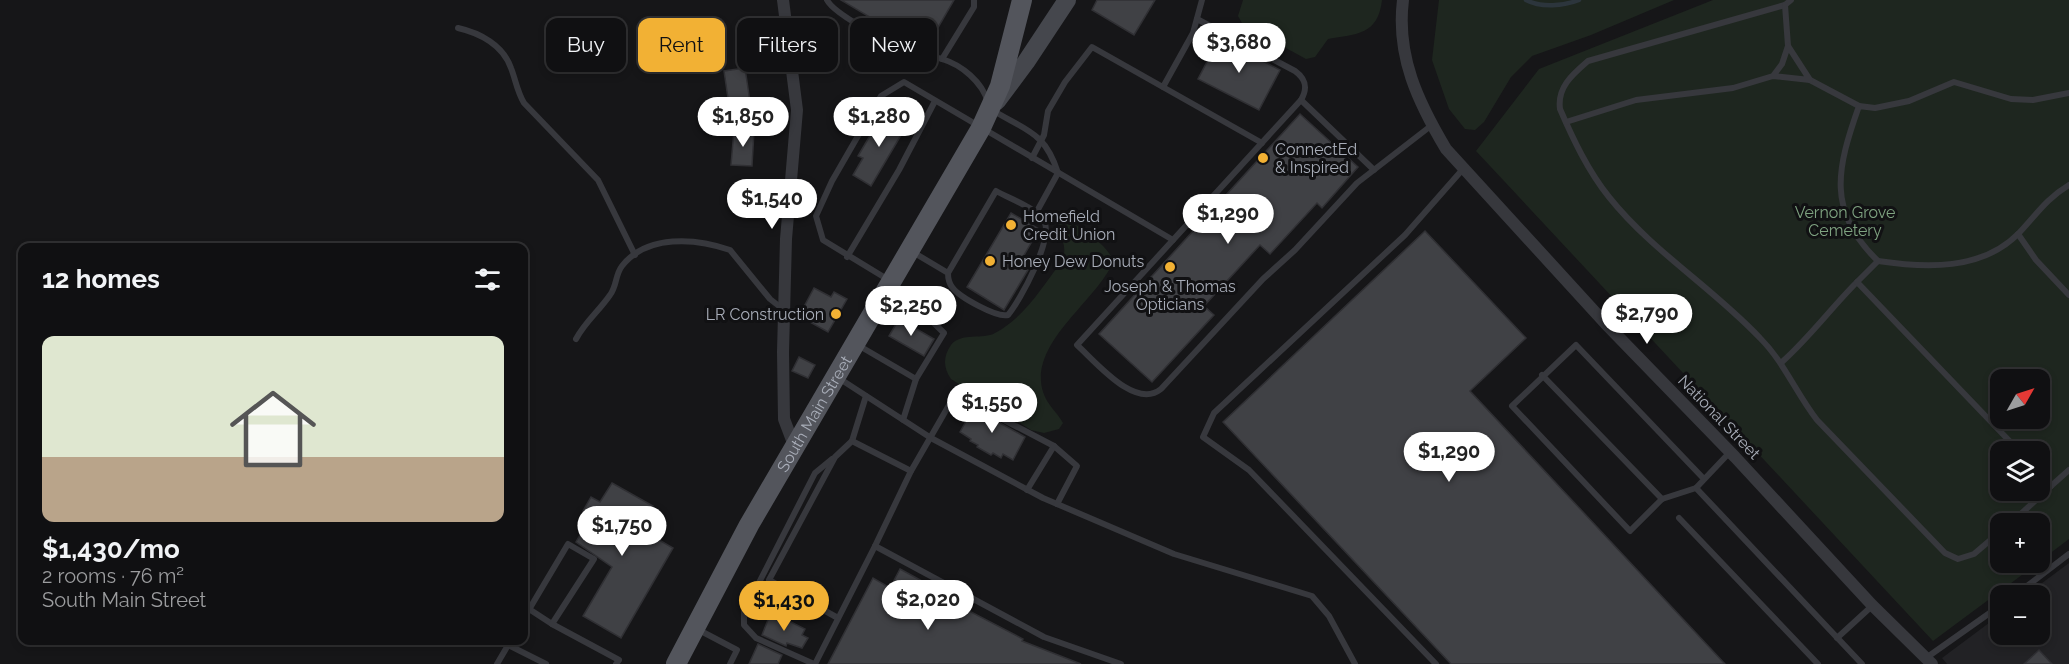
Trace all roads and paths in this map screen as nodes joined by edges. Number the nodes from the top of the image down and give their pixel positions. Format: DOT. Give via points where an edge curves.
graph roads {
  1 [pos="783,0"];
  2 [pos="828,0"];
  3 [pos="974,0"];
  4 [pos="1022,0"];
  5 [pos="1066,0"];
  6 [pos="1202,0"];
  7 [pos="1403,0"];
  8 [pos="1788,2"];
  9 [pos="1197,19"];
  10 [pos="458,28"];
  11 [pos="1788,46"];
  12 [pos="942,59"];
  13 [pos="1773,76"];
  14 [pos="1810,80"];
  15 [pos="1162,87"];
  16 [pos="2069,93"];
  17 [pos="1301,100"];
  18 [pos="936,101"];
  19 [pos="1859,106"];
  20 [pos="990,109"];
  21 [pos="1566,122"];
  22 [pos="1432,125"];
  23 [pos="981,128"];
  24 [pos="1042,140"];
  25 [pos="1262,143"];
  26 [pos="1032,158"];
  27 [pos="1462,169"];
  28 [pos="1374,170"];
  29 [pos="1058,173"];
  30 [pos="2069,185"];
  31 [pos="1036,213"];
  32 [pos="2018,234"];
  33 [pos="1173,240"];
  34 [pos="911,250"];
  35 [pos="635,255"];
  36 [pos="847,257"];
  37 [pos="1878,261"];
  38 [pos="948,273"];
  39 [pos="892,282"];
  40 [pos="1857,282"];
  41 [pos="2069,295"];
  42 [pos="784,310"];
  43 [pos="576,339"];
  44 [pos="856,344"];
  45 [pos="1782,362"];
  46 [pos="1542,375"];
  47 [pos="837,376"];
  48 [pos="916,379"];
  49 [pos="866,396"];
  50 [pos="992,413"];
  51 [pos="903,420"];
  52 [pos="1004,420"];
  53 [pos="931,438"];
  54 [pos="852,441"];
  55 [pos="2009,441"];
  56 [pos="1054,447"];
  57 [pos="795,448"];
  58 [pos="1731,452"];
  59 [pos="835,457"];
  60 [pos="2069,470"];
  61 [pos="911,471"];
  62 [pos="1704,479"];
  63 [pos="2051,486"];
  64 [pos="1696,488"];
  65 [pos="1027,490"];
  66 [pos="1662,499"];
  67 [pos="1057,504"];
  68 [pos="2022,513"];
  69 [pos="1679,518"];
  70 [pos="1990,540"];
  71 [pos="875,546"];
  72 [pos="2069,554"];
  73 [pos="2028,585"];
  74 [pos="1872,605"];
  75 [pos="529,609"];
  76 [pos="1990,614"];
  77 [pos="838,618"];
  78 [pos="552,624"];
  79 [pos="693,627"];
  80 [pos="1837,638"];
  81 [pos="508,645"];
  82 [pos="513,645"];
  83 [pos="1929,661"];
  84 [pos="497,664"];
  85 [pos="546,664"];
  86 [pos="616,664"];
  87 [pos="676,664"];
  88 [pos="730,664"];
  89 [pos="814,664"];
  90 [pos="1121,664"];
  91 [pos="1355,664"];
  92 [pos="1436,664"];
  93 [pos="1818,664"];
  94 [pos="1862,664"];
  1 -- 42 [label="street" via="797,110"];
  2 -- 12 [label="lane" via="831,8 851,22 922,57"];
  3 -- 12 [label="lane" via="974,7"];
  4 -- 20 [label="main road, South Main Street"];
  5 -- 20 [label="main road"];
  6 -- 9 [label="lane"];
  7 -- 22 [label="street, National Street" via="1405,57 1421,106"];
  8 -- 11 [label="lane"];
  8 -- 21 [label="lane" via="1588,61 1572,75 1558,100"];
  9 -- 15 [label="lane"];
  9 -- 17 [label="lane" via="1296,71 1306,87"];
  10 -- 35 [label="lane" via="482,36 501,51 524,103 598,180"];
  11 -- 13 [label="lane"];
  11 -- 14 [label="lane"];
  12 -- 20 [label="lane" via="976,80"];
  13 -- 14 [label="lane"];
  13 -- 21 [label="lane" via="1733,88 1636,100"];
  14 -- 19 [label="lane"];
  15 -- 24 [label="lane" via="1092,47 1048,111"];
  15 -- 25 [label="lane"];
  16 -- 19 [label="lane" via="2033,100 2011,99 1954,82 1909,101 1875,108"];
  17 -- 25 [label="lane"];
  17 -- 28 [label="lane"];
  18 -- 23 [label="lane"];
  18 -- 36 [label="lane"];
  18 -- 36 [label="lane" via="904,82 881,96 855,139 816,216 823,240"];
  19 -- 37 [label="lane" via="1841,161 1839,197 1844,215"];
  20 -- 23 [label="main road, South Main Street"];
  20 -- 24 [label="lane"];
  21 -- 45 [label="lane" via="1609,197 1651,242 1732,312"];
  22 -- 27 [label="street, National Street"];
  22 -- 28 [label="lane"];
  23 -- 26 [label="lane"];
  23 -- 34 [label="main road, South Main Street"];
  24 -- 26 [label="lane"];
  24 -- 29 [label="lane"];
  25 -- 33 [label="lane"];
  26 -- 29 [label="lane"];
  27 -- 58 [label="street, National Street"];
  27 -- 92 [label="lane" via="1405,235 1214,413 1203,437 1248,471"];
  28 -- 33 [label="lane" via="1263,279 1164,386 1154,394 1139,394 1127,389 1077,345"];
  29 -- 31 [label="lane"];
  29 -- 33 [label="lane"];
  30 -- 32 [label="lane" via="2037,209"];
  31 -- 38 [label="lane" via="996,191"];
  31 -- 38 [label="lane" via="1044,221 1045,237 1033,273 1008,315 993,314 957,292"];
  32 -- 37 [label="lane" via="1983,256 1959,264"];
  32 -- 41 [label="lane"];
  34 -- 38 [label="lane"];
  34 -- 39 [label="main road, South Main Street"];
  35 -- 42 [label="lane" via="653,244 669,241 730,250 770,299"];
  35 -- 43 [label="lane" via="620,268 610,296"];
  36 -- 39 [label="lane"];
  37 -- 40 [label="lane"];
  39 -- 44 [label="main road, South Main Street"];
  39 -- 48 [label="lane" via="945,333"];
  40 -- 45 [label="lane"];
  40 -- 55 [label="lane"];
  42 -- 57 [label="street" via="784,419"];
  44 -- 47 [label="main road, South Main Street"];
  44 -- 48 [label="lane"];
  45 -- 70 [label="lane" via="1800,399 1817,420 1945,553 1958,559 1974,554"];
  46 -- 62 [label="lane" via="1576,345"];
  46 -- 66 [label="lane"];
  46 -- 66 [label="lane" via="1512,406 1630,531"];
  47 -- 49 [label="lane"];
  47 -- 57 [label="main road, South Main Street"];
  48 -- 51 [label="lane"];
  49 -- 51 [label="lane"];
  49 -- 54 [label="lane"];
  50 -- 53 [label="lane" via="956,393"];
  51 -- 53 [label="lane"];
  52 -- 56 [label="lane"];
  53 -- 61 [label="lane"];
  53 -- 65 [label="lane"];
  54 -- 59 [label="lane"];
  54 -- 61 [label="lane"];
  56 -- 65 [label="lane"];
  56 -- 67 [label="lane" via="1077,466"];
  57 -- 79 [label="main road, South Main Street"];
  58 -- 62 [label="lane"];
  58 -- 74 [label="street, National Street"];
  59 -- 77 [label="lane" via="769,580"];
  59 -- 89 [label="lane" via="815,473 744,612 744,625 756,638"];
  60 -- 63 [label="lane"];
  61 -- 71 [label="lane"];
  62 -- 64 [label="lane"];
  63 -- 68 [label="lane"];
  64 -- 66 [label="lane"];
  64 -- 80 [label="lane"];
  65 -- 67 [label="lane"];
  67 -- 91 [label="lane" via="1174,554 1312,596 1329,616"];
  69 -- 93 [label="lane"];
  71 -- 77 [label="lane"];
  71 -- 90 [label="lane" via="1044,637"];
  72 -- 73 [label="lane"];
  74 -- 80 [label="lane"];
  74 -- 83 [label="street, National Street"];
  75 -- 78 [label="lane"];
  75 -- 78 [label="lane" via="568,544 594,559"];
  76 -- 83 [label="lane"];
  77 -- 89 [label="lane"];
  78 -- 86 [label="lane" via="619,660"];
  79 -- 87 [label="main road, South Main Street"];
  79 -- 88 [label="lane" via="737,650"];
  80 -- 94 [label="lane"];
  81 -- 84 [label="lane"];
  82 -- 85 [label="lane"];
}
